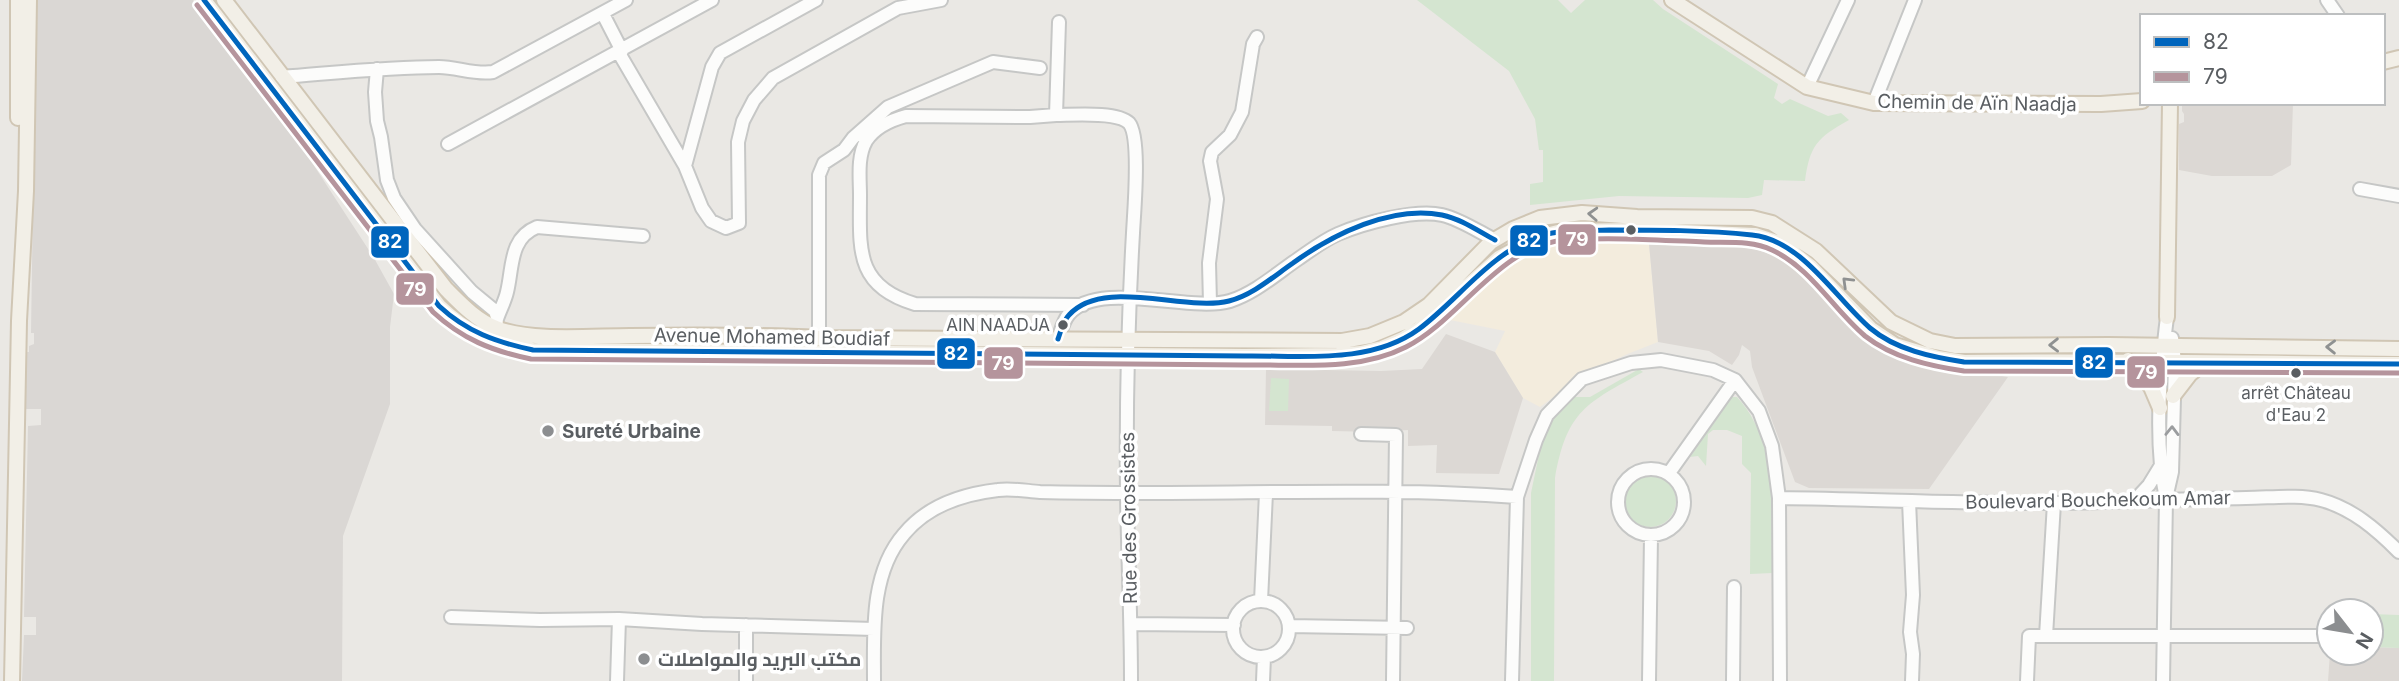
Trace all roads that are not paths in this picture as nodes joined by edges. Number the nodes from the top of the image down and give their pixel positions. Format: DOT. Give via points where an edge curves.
graph roads {
  1 [pos="18,0"];
  2 [pos="29,0"];
  3 [pos="204,0"];
  4 [pos="224,0"];
  5 [pos="626,0"];
  6 [pos="712,0"];
  7 [pos="816,0"];
  8 [pos="941,0"];
  9 [pos="1672,0"];
  10 [pos="1848,0"];
  11 [pos="1915,0"];
  12 [pos="603,14"];
  13 [pos="1059,22"];
  14 [pos="1257,37"];
  15 [pos="620,52"];
  16 [pos="1040,68"];
  17 [pos="377,69"];
  18 [pos="282,77"];
  19 [pos="1808,87"];
  20 [pos="2140,101"];
  21 [pos="1874,103"];
  22 [pos="2170,105"];
  23 [pos="1056,115"];
  24 [pos="448,144"];
  25 [pos="685,166"];
  26 [pos="2360,189"];
  27 [pos="2399,195"];
  28 [pos="643,236"];
  29 [pos="1496,240"];
  30 [pos="1130,299"];
  31 [pos="1210,303"];
  32 [pos="1083,305"];
  33 [pos="2167,317"];
  34 [pos="496,330"];
  35 [pos="818,338"];
  36 [pos="1058,339"];
  37 [pos="2169,345"];
  38 [pos="1129,347"];
  39 [pos="2399,349"];
  40 [pos="2128,360"];
  41 [pos="2168,361"];
  42 [pos="2204,363"];
  43 [pos="2399,364"];
  44 [pos="1735,380"];
  45 [pos="2173,396"];
  46 [pos="2160,408"];
  47 [pos="1361,435"];
  48 [pos="2160,466"];
  49 [pos="1669,473"];
  50 [pos="1394,492"];
  51 [pos="1127,493"];
  52 [pos="1266,493"];
  53 [pos="1517,497"];
  54 [pos="1779,498"];
  55 [pos="2136,499"];
  56 [pos="2166,499"];
  57 [pos="1909,501"];
  58 [pos="2054,503"];
  59 [pos="1651,536"];
  60 [pos="2399,552"];
  61 [pos="1734,587"];
  62 [pos="1261,601"];
  63 [pos="451,617"];
  64 [pos="619,619"];
  65 [pos="1131,624"];
  66 [pos="746,625"];
  67 [pos="1234,625"];
  68 [pos="1289,626"];
  69 [pos="1393,626"];
  70 [pos="1407,628"];
  71 [pos="874,629"];
  72 [pos="2046,636"];
  73 [pos="2162,636"];
  74 [pos="2315,636"];
  75 [pos="1264,657"];
  76 [pos="4,681"];
  77 [pos="12,681"];
  78 [pos="617,681"];
  79 [pos="746,681"];
  80 [pos="874,681"];
  81 [pos="1131,681"];
  82 [pos="1263,681"];
  83 [pos="1393,681"];
  84 [pos="1512,681"];
  85 [pos="1649,681"];
  86 [pos="1733,681"];
  87 [pos="1780,681"];
  88 [pos="1912,681"];
  89 [pos="2027,681"];
  90 [pos="2163,681"];
  1 -- 76 [label="main road" via="18,190 10,321"];
  2 -- 77 [label="main road"];
  3 -- 34 [label="main road, Avenue Mohamed Boudiaf" via="439,306 474,333"];
  4 -- 18 [label="main road, Avenue Mohamed Boudiaf"];
  5 -- 12 [label="street"];
  6 -- 15 [label="street"];
  7 -- 25 [label="street" via="720,53"];
  8 -- 25 [label="street" via="898,8 773,78 748,110 738,142 740,223 726,229 710,221"];
  9 -- 19 [label="main road, Chemin de Aïn Naadja"];
  10 -- 19 [label="street"];
  11 -- 21 [label="street"];
  12 -- 15 [label="street"];
  12 -- 17 [label="street" via="493,72 441,67"];
  13 -- 23 [label="street"];
  14 -- 31 [label="street" via="1242,112 1210,161 1217,199 1209,263"];
  15 -- 24 [label="street"];
  15 -- 25 [label="street"];
  16 -- 35 [label="street" via="993,62 969,71 888,107 824,163 819,175"];
  17 -- 18 [label="street"];
  17 -- 34 [label="street" via="377,121 394,198 415,229 495,311"];
  18 -- 34 [label="main road, Avenue Mohamed Boudiaf" via="446,289"];
  19 -- 21 [label="main road, Chemin de Aïn Naadja"];
  20 -- 21 [label="main road, Chemin de Aïn Naadja"];
  22 -- 33 [label="main road"];
  23 -- 30 [label="street, Rue des Grossistes" via="1116,117 1128,121 1133,131 1136,186"];
  23 -- 32 [label="street" via="906,116 875,130 860,159 860,252 878,284 915,304"];
  26 -- 27 [label="street"];
  28 -- 34 [label="street" via="527,231 513,254"];
  29 -- 31 [label="street" via="1444,215 1406,216 1339,234 1265,283 1228,301"];
  37 -- 29 [label="main road, Avenue Mohamed Boudiaf, one-way" via="1955,346 1930,341 1891,322 1803,241 1772,223 1752,218 1570,214 1541,218"];
  29 -- 38 [label="main road, Avenue Mohamed Boudiaf" via="1429,304 1404,322 1370,336 1342,341"];
  30 -- 31 [label="street"];
  30 -- 32 [label="street"];
  30 -- 38 [label="street, Rue des Grossistes"];
  32 -- 36 [label="street" via="1067,316"];
  33 -- 37 [label="street"];
  34 -- 35 [label="main road, Avenue Mohamed Boudiaf" via="552,337"];
  34 -- 38 [label="main road, Avenue Mohamed Boudiaf" via="533,350"];
  35 -- 36 [label="main road, Avenue Mohamed Boudiaf"];
  36 -- 38 [label="main road, Avenue Mohamed Boudiaf"];
  39 -- 37 [label="main road, Avenue Mohamed Boudiaf, one-way"];
  37 -- 41 [label="street"];
  38 -- 40 [label="main road, Avenue Mohamed Boudiaf" via="1244,356 1361,354 1419,329 1499,258 1538,237 1562,231 1639,230 1755,235 1776,243 1811,267 1871,329 1895,345 1927,356 1964,362"];
  38 -- 51 [label="street, Rue des Grossistes"];
  40 -- 41 [label="main road, Avenue Mohamed Boudiaf"];
  40 -- 46 [label="main road" via="2151,387"];
  41 -- 42 [label="main road, Avenue Mohamed Boudiaf"];
  41 -- 45 [label="street"];
  41 -- 46 [label="street"];
  42 -- 43 [label="main road, Avenue Mohamed Boudiaf"];
  42 -- 45 [label="main road"];
  44 -- 49 [label="street"];
  44 -- 53 [label="street" via="1713,370 1661,360 1631,363 1582,379 1547,415"];
  44 -- 54 [label="street" via="1759,411 1772,446"];
  56 -- 45 [label="street, one-way" via="2172,472"];
  46 -- 48 [label="street"];
  47 -- 50 [label="street" via="1396,435"];
  48 -- 55 [label="street"];
  48 -- 56 [label="street"];
  49 -- 59 [label="street" via="1682,489 1682,513 1668,530"];
  49 -- 59 [label="street" via="1655,468 1636,471 1626,478 1617,498 1624,522"];
  50 -- 52 [label="street"];
  50 -- 53 [label="street"];
  50 -- 69 [label="street"];
  51 -- 52 [label="street"];
  51 -- 65 [label="street, Rue des Grossistes"];
  51 -- 71 [label="street" via="1002,489 950,500 904,533 888,559 879,586"];
  52 -- 62 [label="street"];
  53 -- 84 [label="street"];
  54 -- 57 [label="street, Boulevard Bouchekoum Amar"];
  54 -- 87 [label="street"];
  55 -- 56 [label="street, Boulevard Bouchekoum Amar"];
  55 -- 58 [label="street, Boulevard Bouchekoum Amar"];
  56 -- 60 [label="street, Boulevard Bouchekoum Amar" via="2320,500 2347,510"];
  56 -- 73 [label="street"];
  57 -- 58 [label="street, Boulevard Bouchekoum Amar"];
  57 -- 88 [label="street"];
  58 -- 72 [label="street"];
  59 -- 85 [label="street"];
  61 -- 86 [label="street"];
  62 -- 67 [label="street" via="1246,605"];
  62 -- 68 [label="street" via="1277,606"];
  63 -- 64 [label="street"];
  64 -- 66 [label="street"];
  64 -- 78 [label="street"];
  65 -- 67 [label="street"];
  65 -- 81 [label="street, Rue des Grossistes"];
  66 -- 71 [label="street"];
  66 -- 79 [label="street"];
  67 -- 75 [label="street" via="1234,635 1245,652"];
  68 -- 69 [label="street"];
  68 -- 75 [label="street" via="1283,646"];
  69 -- 70 [label="street"];
  69 -- 83 [label="street"];
  71 -- 80 [label="street"];
  72 -- 73 [label="street"];
  72 -- 89 [label="street" via="2029,636"];
  73 -- 74 [label="street"];
  73 -- 90 [label="street"];
  75 -- 82 [label="street"];
}
